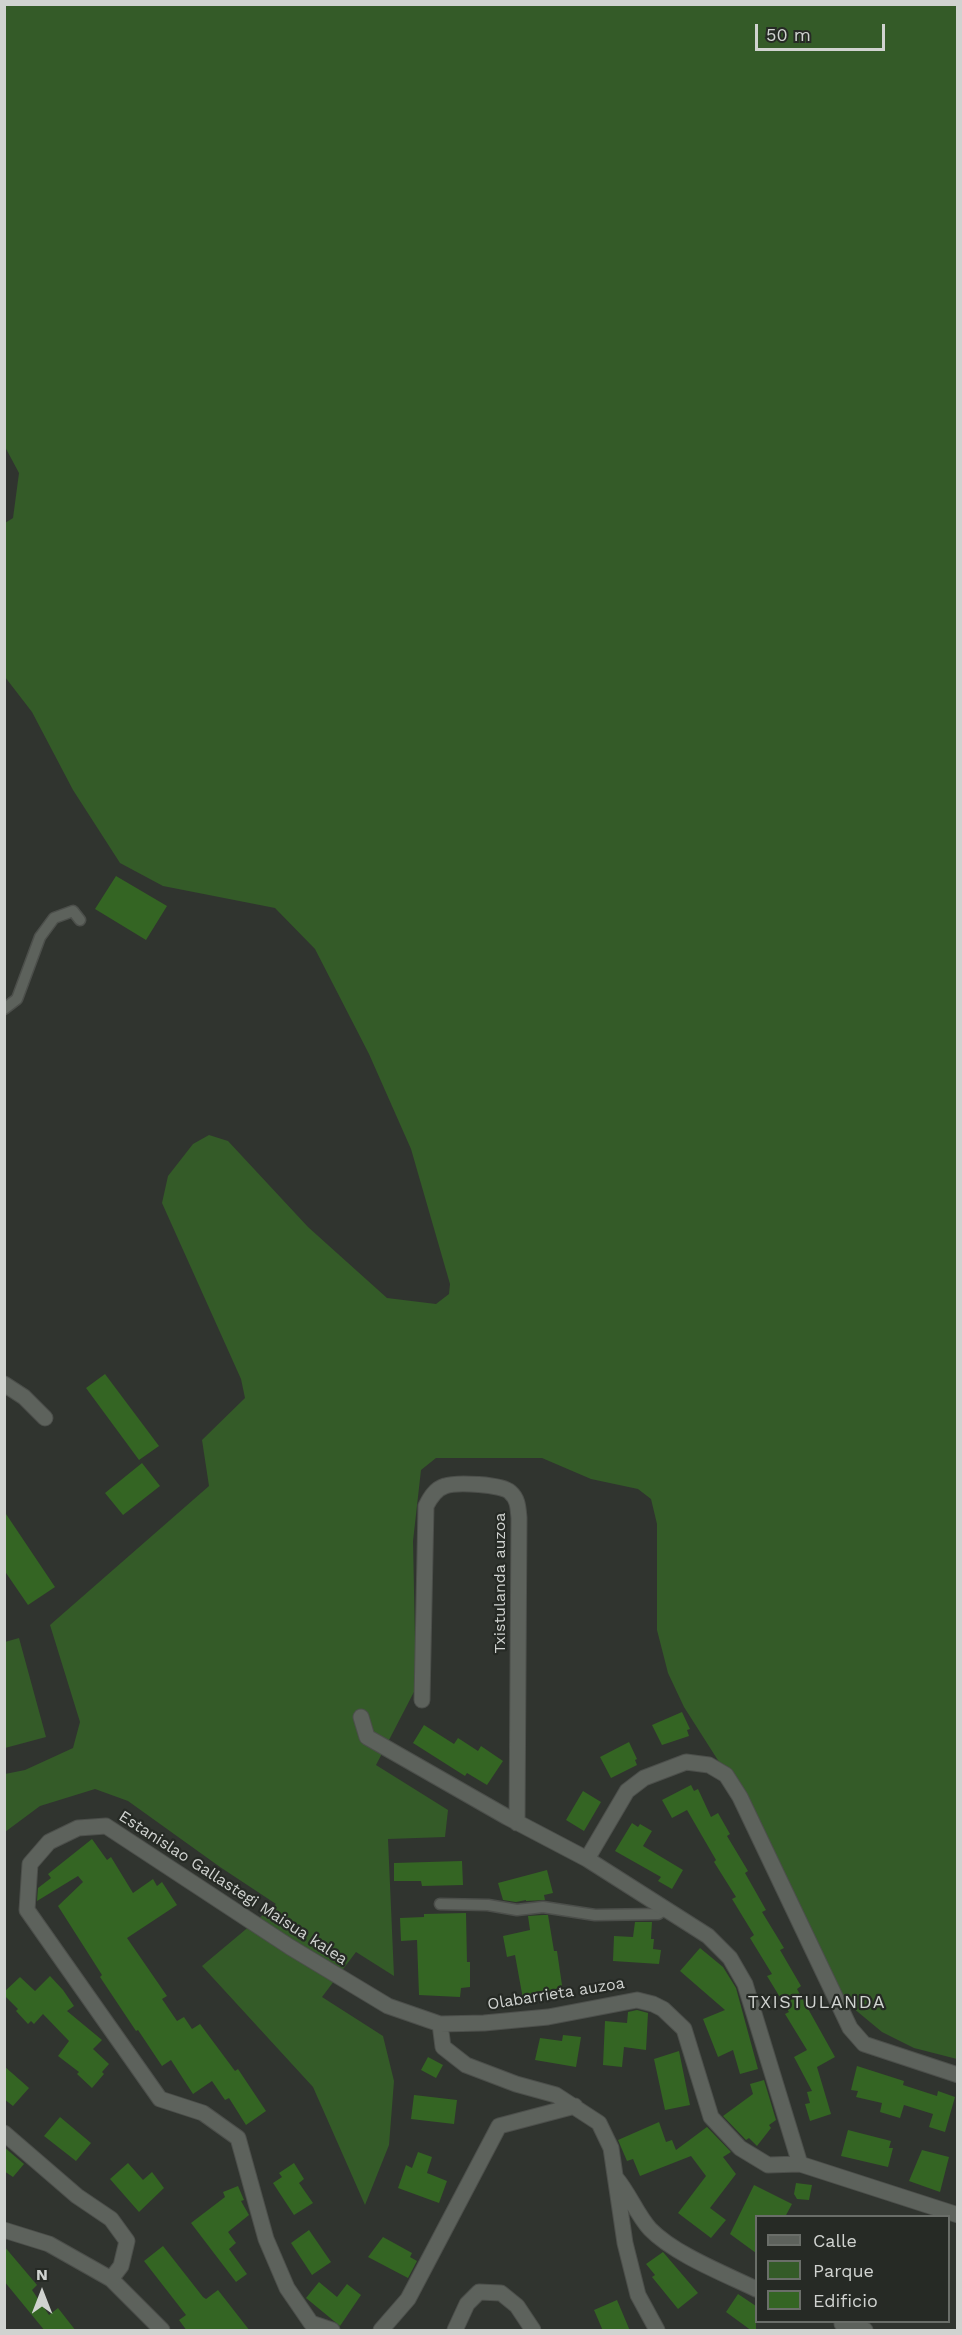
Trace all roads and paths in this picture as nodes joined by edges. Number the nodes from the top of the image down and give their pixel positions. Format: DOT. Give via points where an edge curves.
graph roads {
  1 [pos="80,920"];
  2 [pos="4,1009"];
  3 [pos="4,1384"];
  4 [pos="40,1413"];
  5 [pos="422,1700"];
  6 [pos="361,1718"];
  7 [pos="517,1823"];
  8 [pos="587,1859"];
  9 [pos="440,1904"];
  10 [pos="666,1909"];
  11 [pos="440,2024"];
  12 [pos="957,2075"];
  13 [pos="575,2106"];
  14 [pos="4,2133"];
  15 [pos="801,2164"];
  16 [pos="616,2178"];
  17 [pos="957,2216"];
  18 [pos="4,2230"];
  19 [pos="111,2279"];
  20 [pos="755,2289"];
  21 [pos="842,2324"];
  22 [pos="162,2331"];
  23 [pos="332,2331"];
  24 [pos="381,2331"];
  25 [pos="455,2331"];
  26 [pos="533,2331"];
  27 [pos="657,2331"];
  28 [pos="865,2331"];
  1 -- 2 [label="lane" via="73,911 54,918 40,937 17,999"];
  3 -- 4 [label="street"];
  5 -- 7 [label="street, Txistulanda auzoa" via="426,1506 430,1497 445,1485 500,1486 518,1501 519,1518"];
  6 -- 7 [label="street" via="367,1737"];
  7 -- 8 [label="street"];
  8 -- 10 [label="street"];
  8 -- 12 [label="street" via="627,1791 644,1778 686,1761 709,1765 726,1775 740,1797 850,2028 864,2044"];
  9 -- 10 [label="lane" via="517,1910 543,1907 595,1915 658,1914"];
  10 -- 15 [label="street" via="708,1936 730,1958 745,1984"];
  11 -- 13 [label="street" via="444,2047 466,2065 556,2095"];
  11 -- 15 [label="street, Olabarrieta auzoa" via="548,2017 637,2000 653,2004 684,2029 711,2117 740,2148 768,2165"];
  11 -- 23 [label="street, Estanislao Gallastegi Maisua kalea" via="388,2006 106,1826 78,1828 49,1842 30,1864 27,1910 160,2099 203,2113 238,2138 266,2239 287,2288 311,2323"];
  13 -- 16 [label="street" via="599,2123 611,2148"];
  13 -- 24 [label="street" via="499,2126 408,2298"];
  14 -- 19 [label="street" via="77,2196 111,2219 127,2241 121,2266"];
  15 -- 17 [label="street"];
  16 -- 20 [label="street" via="650,2229 710,2268"];
  16 -- 27 [label="street" via="625,2243 638,2295"];
  18 -- 19 [label="street" via="49,2244"];
  19 -- 22 [label="street"];
  21 -- 28 [label="street"];
  25 -- 26 [label="street" via="467,2304 479,2292 501,2293 517,2306"];
}
